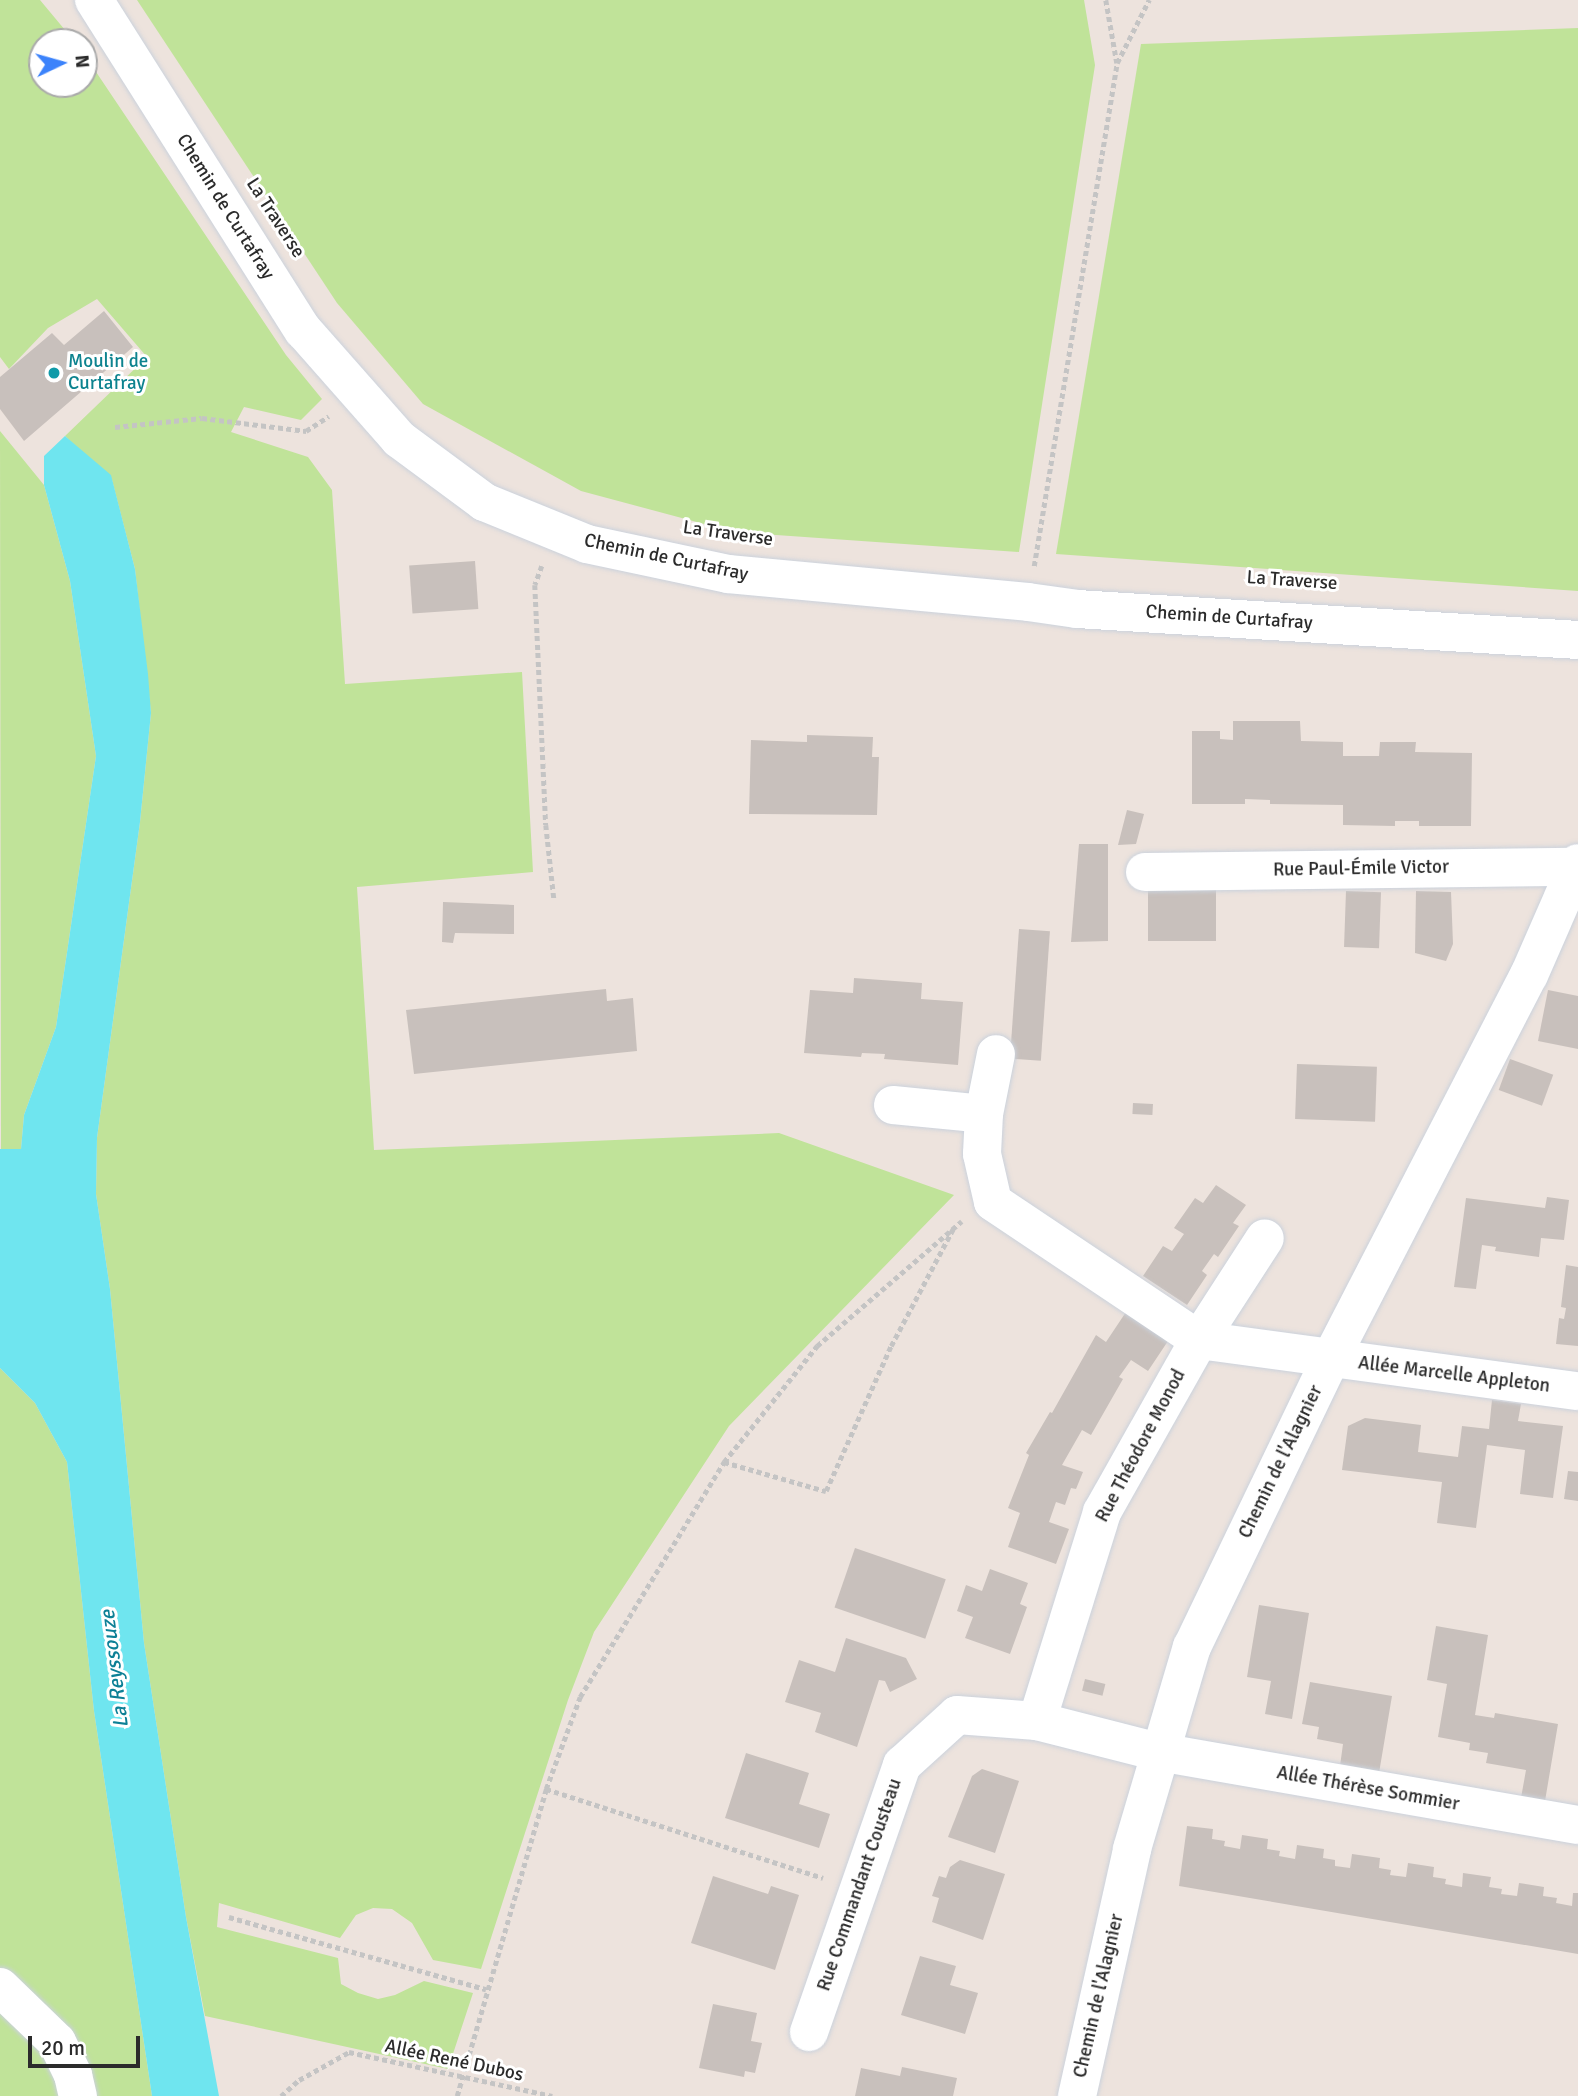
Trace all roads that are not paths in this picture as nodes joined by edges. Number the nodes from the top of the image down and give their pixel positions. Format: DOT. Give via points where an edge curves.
graph roads {
  1 [pos="94,0"];
  2 [pos="1578,640"];
  3 [pos="1577,865"];
  4 [pos="1145,872"];
  5 [pos="996,1054"];
  6 [pos="893,1105"];
  7 [pos="984,1114"];
  8 [pos="1265,1238"];
  9 [pos="1199,1340"];
  10 [pos="1330,1360"];
  11 [pos="1578,1391"];
  12 [pos="1037,1721"];
  13 [pos="1159,1752"];
  14 [pos="1578,1825"];
  15 [pos="0,1987"];
  16 [pos="809,2032"];
  17 [pos="78,2096"];
  18 [pos="1077,2096"];
  1 -- 2 [label="street, Chemin de Curtafray" via="303,330 399,439 484,502 587,544 728,574 1077,609"];
  3 -- 4 [label="street, Rue Paul-Émile Victor"];
  3 -- 10 [label="street, Chemin de l'Alagnier" via="1529,975"];
  5 -- 7 [label="street"];
  6 -- 7 [label="street"];
  7 -- 9 [label="street" via="982,1154 993,1202"];
  8 -- 9 [label="street, Rue Théodore Monod"];
  9 -- 10 [label="street"];
  9 -- 12 [label="street, Rue Théodore Monod" via="1102,1512"];
  10 -- 11 [label="street, Allée Marcelle Appleton"];
  10 -- 13 [label="street, Chemin de l'Alagnier" via="1192,1647"];
  12 -- 13 [label="street, Rue Commandant Cousteau"];
  12 -- 16 [label="street, Rue Commandant Cousteau" via="957,1715 902,1765"];
  13 -- 14 [label="street, Allée Thérèse Sommier"];
  13 -- 18 [label="street, Chemin de l'Alagnier" via="1132,1849"];
  15 -- 17 [label="street" via="57,2042"];
}
